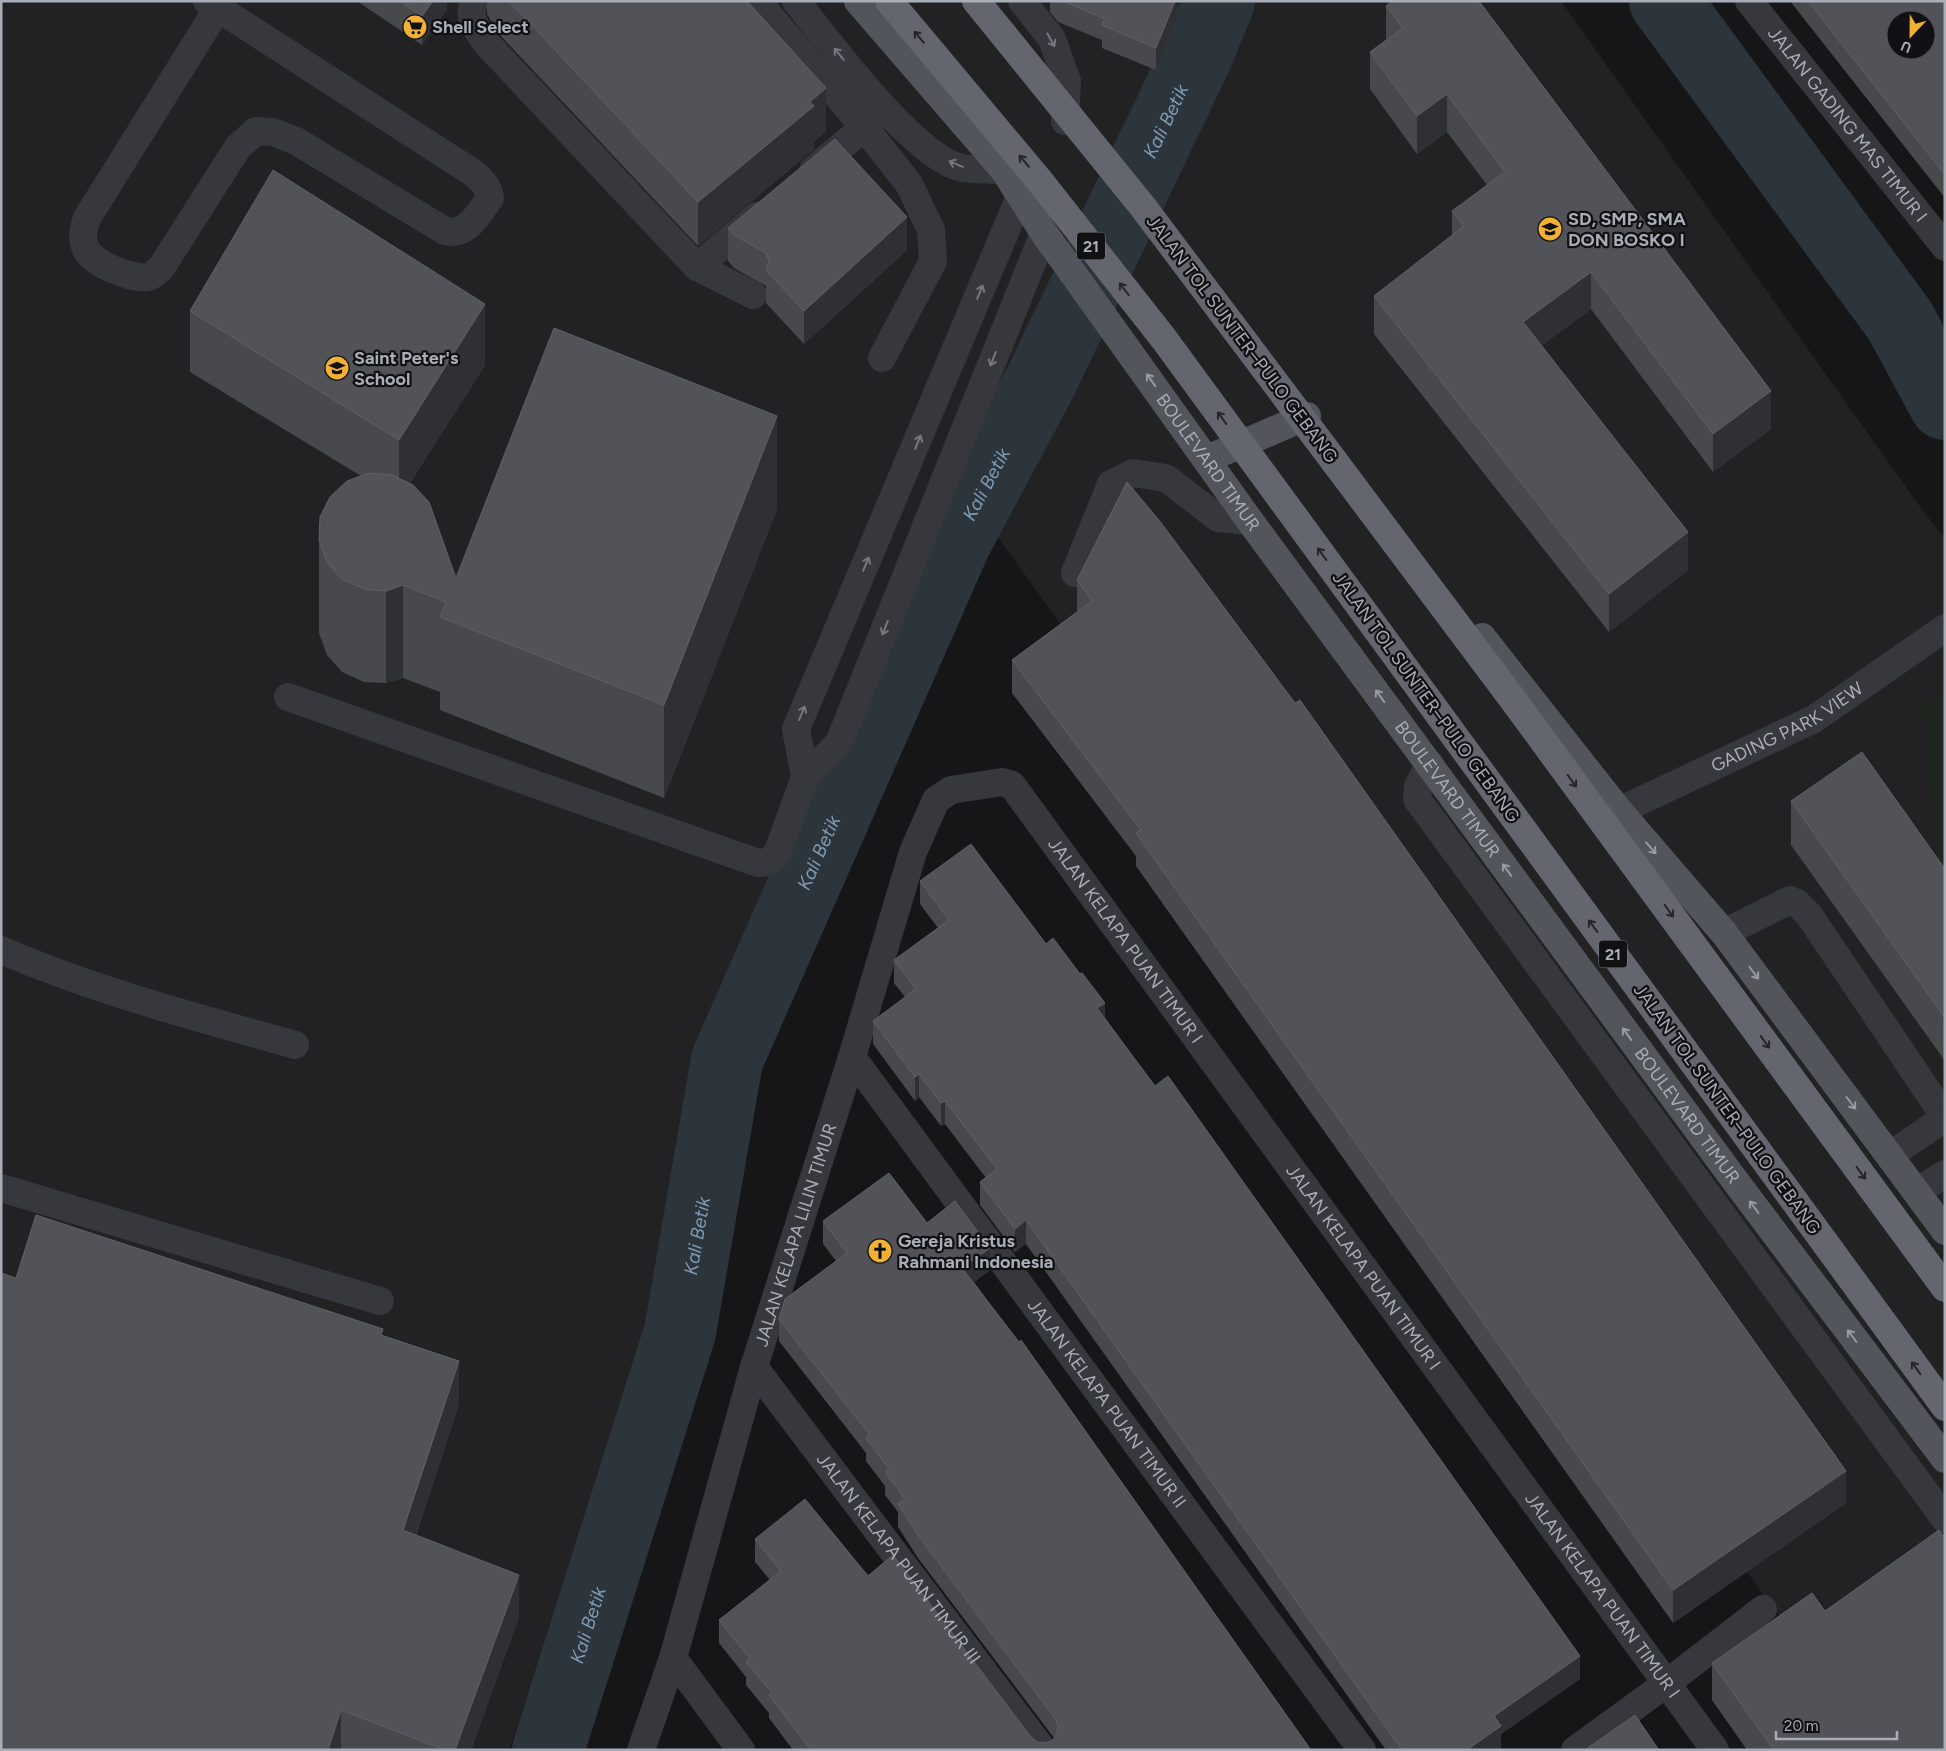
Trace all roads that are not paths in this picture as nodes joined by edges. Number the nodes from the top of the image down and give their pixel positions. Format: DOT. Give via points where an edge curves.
graph roads {
  1 [pos="475,1"];
  2 [pos="757,1"];
  3 [pos="796,1"];
  4 [pos="858,1"];
  5 [pos="890,1"];
  6 [pos="966,1"];
  7 [pos="976,1"];
  8 [pos="1022,1"];
  9 [pos="1749,1"];
  10 [pos="216,4"];
  11 [pos="885,110"];
  12 [pos="1065,121"];
  13 [pos="864,127"];
  14 [pos="1004,170"];
  15 [pos="796,184"];
  16 [pos="1021,194"];
  17 [pos="773,203"];
  18 [pos="1050,241"];
  19 [pos="1945,247"];
  20 [pos="697,267"];
  21 [pos="753,295"];
  22 [pos="882,358"];
  23 [pos="1307,416"];
  24 [pos="1207,459"];
  25 [pos="1250,521"];
  26 [pos="1075,573"];
  27 [pos="1945,628"];
  28 [pos="288,697"];
  29 [pos="1430,764"];
  30 [pos="805,777"];
  31 [pos="1012,785"];
  32 [pos="1619,811"];
  33 [pos="1724,932"];
  34 [pos="1,950"];
  35 [pos="295,1045"];
  36 [pos="852,1057"];
  37 [pos="1945,1117"];
  38 [pos="1890,1155"];
  39 [pos="1945,1174"];
  40 [pos="1,1188"];
  41 [pos="1916,1192"];
  42 [pos="1945,1231"];
  43 [pos="1945,1288"];
  44 [pos="380,1301"];
  45 [pos="754,1367"];
  46 [pos="1945,1407"];
  47 [pos="1945,1459"];
  48 [pos="1945,1519"];
  49 [pos="1763,1608"];
  50 [pos="673,1658"];
  51 [pos="1667,1683"];
  52 [pos="641,1750"];
  53 [pos="741,1750"];
  54 [pos="1043,1750"];
  55 [pos="1362,1750"];
  56 [pos="1575,1750"];
  57 [pos="1715,1750"];
  1 -- 20 [label="street" via="471,8 472,22 487,44"];
  2 -- 13 [label="street"];
  11 -- 3 [label="street, one-way"];
  4 -- 14 [label="main road, BOULEVARD TIMUR"];
  46 -- 5 [label="highway, JALAN TOL SUNTER–PULO GEBANG / 21, one-way, bridge" via="1164,339 1039,180"];
  6 -- 12 [label="main road"];
  7 -- 43 [label="highway, JALAN TOL SUNTER–PULO GEBANG, one-way, bridge" via="1143,207 1340,468"];
  8 -- 12 [label="street, one-way" via="1052,39 1067,81"];
  9 -- 19 [label="street, JALAN GADING MAS TIMUR I"];
  10 -- 10 [label="street" via="87,218 82,234 87,251 131,278 150,276 161,268 238,148 256,131 273,132 296,141 445,231 454,233 468,227 490,198 489,191 478,177"];
  11 -- 13 [label="street"];
  14 -- 11 [label="street, one-way" via="960,168 936,155"];
  12 -- 23 [label="main road"];
  13 -- 15 [label="street"];
  13 -- 22 [label="street" via="908,184 931,230 933,261"];
  14 -- 16 [label="main road, BOULEVARD TIMUR"];
  16 -- 18 [label="main road, BOULEVARD TIMUR"];
  30 -- 16 [label="street, one-way" via="796,729"];
  17 -- 20 [label="street"];
  24 -- 18 [label="main road, BOULEVARD TIMUR, one-way"];
  18 -- 30 [label="street, one-way" via="839,743"];
  20 -- 21 [label="street"];
  23 -- 24 [label="main road"];
  23 -- 32 [label="main road"];
  24 -- 25 [label="main road, BOULEVARD TIMUR"];
  25 -- 26 [label="street" via="1218,518 1166,478 1133,473 1112,484"];
  29 -- 25 [label="main road, BOULEVARD TIMUR, one-way"];
  27 -- 32 [label="street, GADING PARK VIEW" via="1814,720"];
  28 -- 30 [label="street" via="758,863 768,862 777,854"];
  47 -- 29 [label="main road, BOULEVARD TIMUR, one-way" via="1733,1178"];
  29 -- 48 [label="street" via="1418,786 1418,799"];
  31 -- 36 [label="street, JALAN KELAPA LILIN TIMUR" via="1002,782 951,790 936,800 913,852"];
  31 -- 51 [label="street, JALAN KELAPA PUAN TIMUR I"];
  32 -- 33 [label="main road, one-way"];
  33 -- 37 [label="street" via="1790,900 1797,903 1809,915"];
  33 -- 38 [label="main road, one-way"];
  34 -- 35 [label="street" via="56,974 124,996"];
  36 -- 45 [label="street, JALAN KELAPA LILIN TIMUR"];
  36 -- 55 [label="street, JALAN KELAPA PUAN TIMUR II"];
  37 -- 38 [label="street"];
  38 -- 41 [label="main road"];
  39 -- 41 [label="street"];
  40 -- 44 [label="street"];
  41 -- 42 [label="main road"];
  45 -- 50 [label="street, JALAN KELAPA LILIN TIMUR"];
  45 -- 54 [label="street, JALAN KELAPA PUAN TIMUR III"];
  49 -- 51 [label="street"];
  50 -- 52 [label="street, JALAN KELAPA LILIN TIMUR"];
  50 -- 53 [label="street"];
  51 -- 56 [label="street"];
  51 -- 57 [label="street, JALAN KELAPA PUAN TIMUR I"];
}
